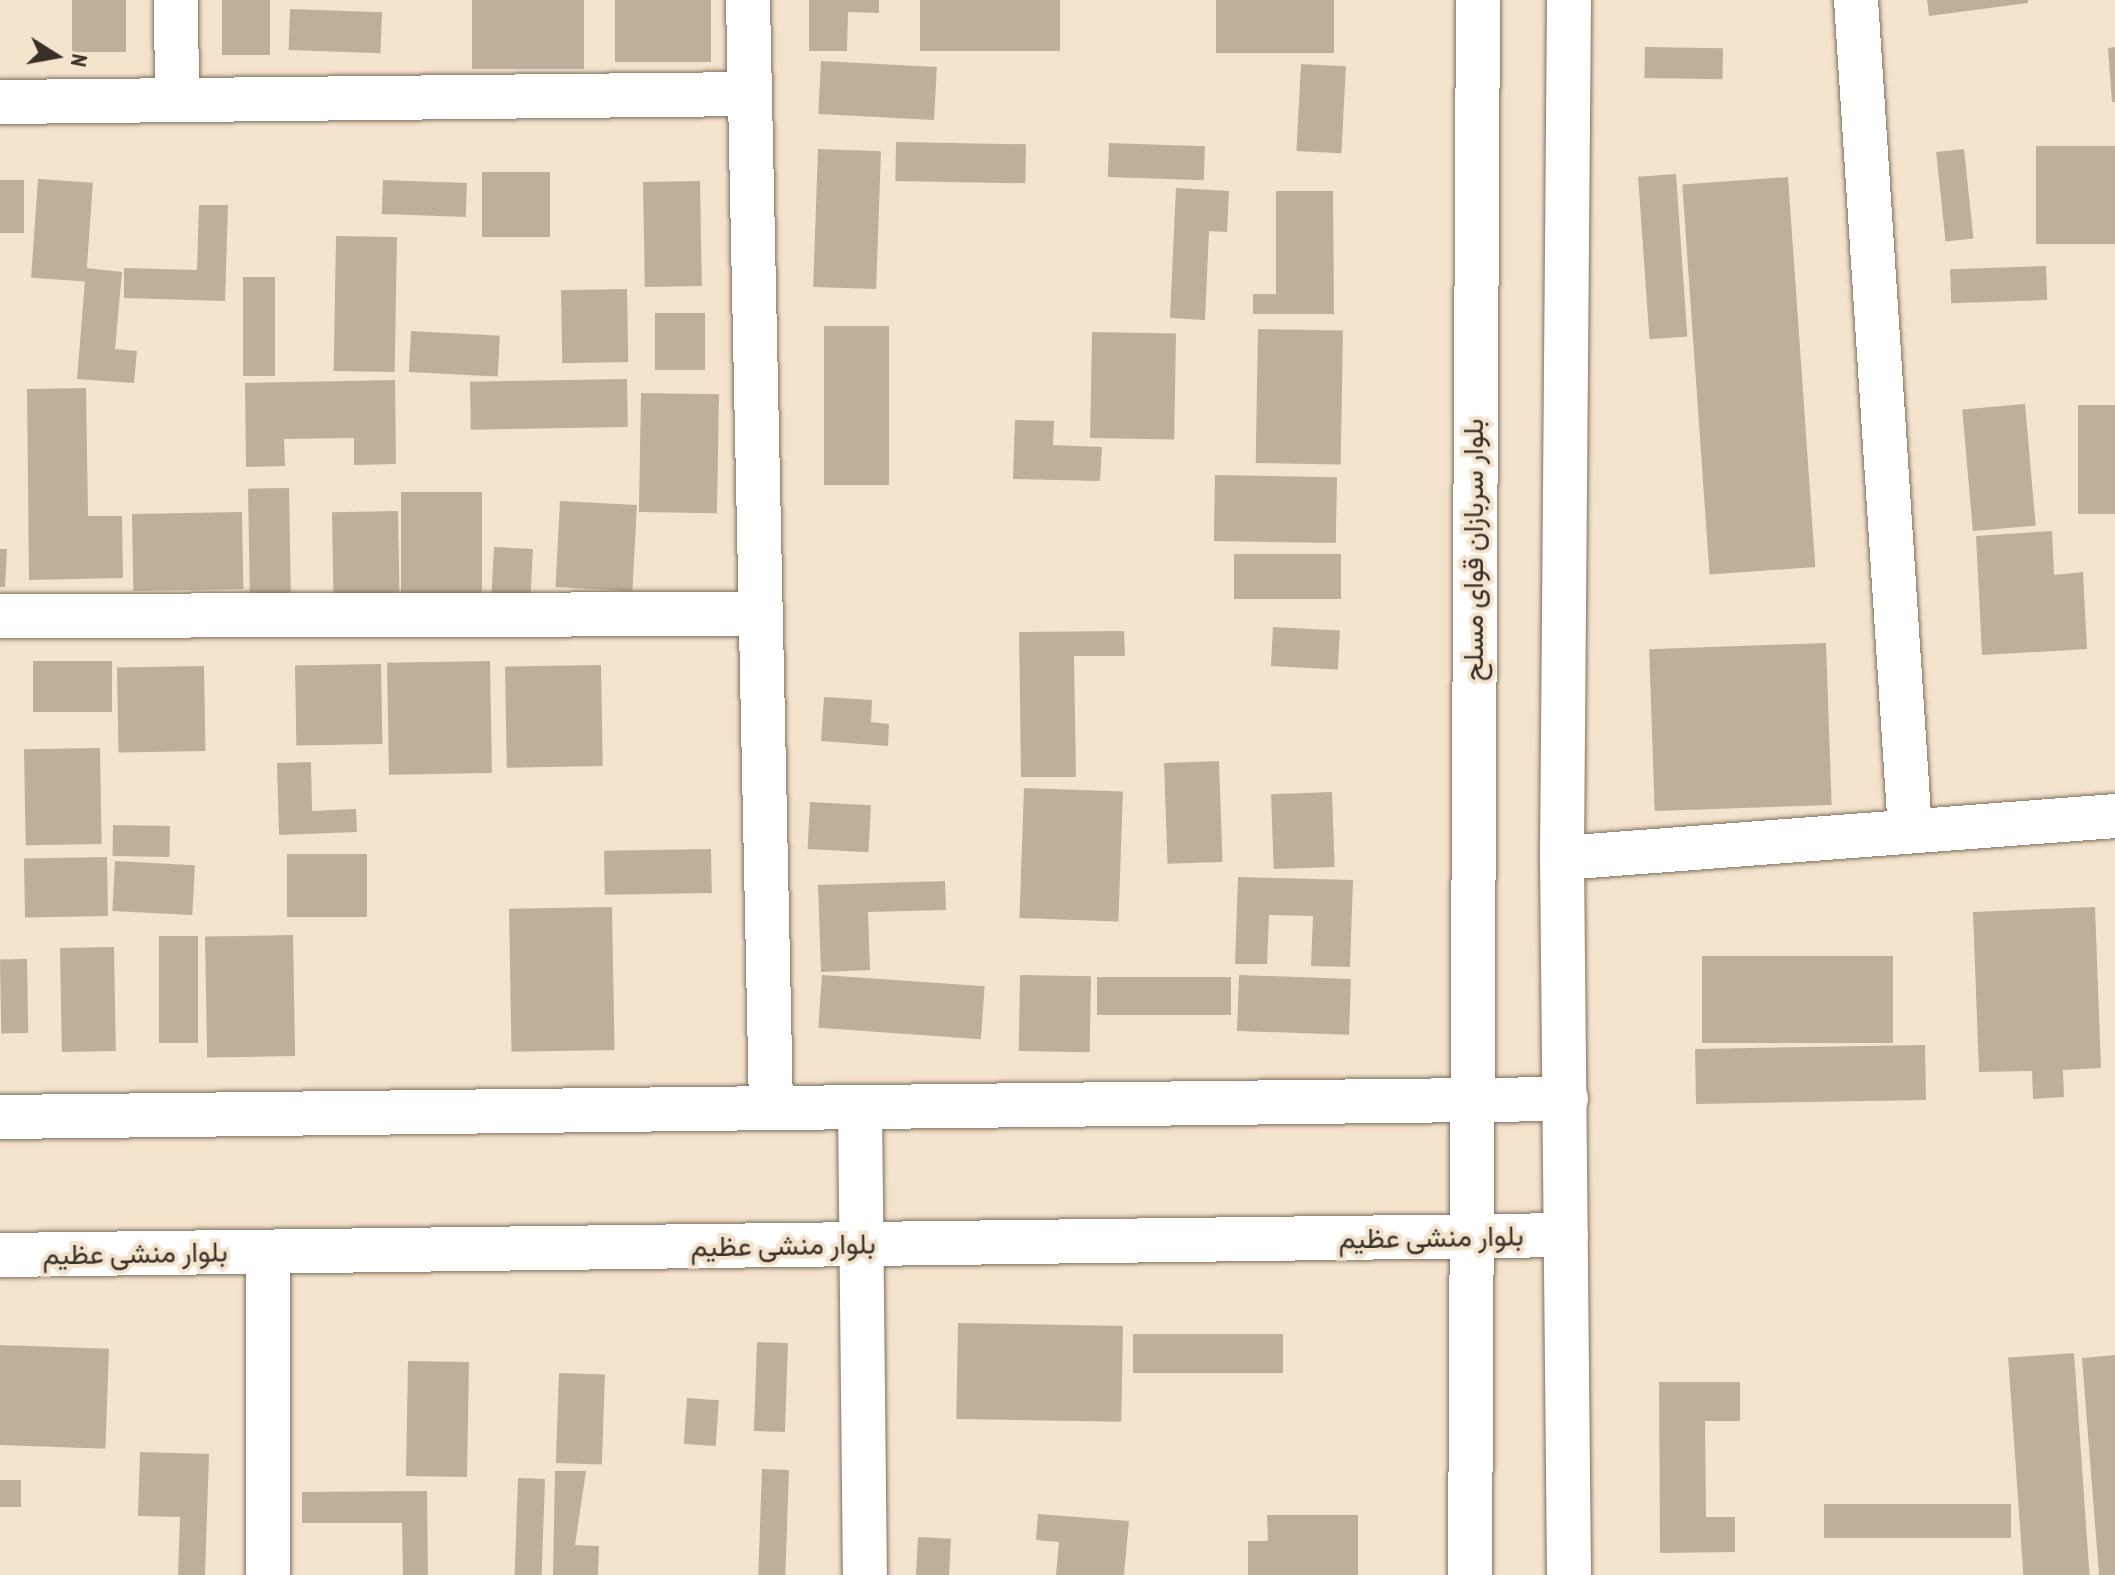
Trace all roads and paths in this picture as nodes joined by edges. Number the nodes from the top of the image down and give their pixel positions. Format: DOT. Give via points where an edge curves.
graph roads {
  1 [pos="176,0"];
  2 [pos="748,0"];
  3 [pos="1478,0"];
  4 [pos="1569,0"];
  5 [pos="1856,0"];
  6 [pos="749,94"];
  7 [pos="177,100"];
  8 [pos="0,102"];
  9 [pos="761,614"];
  10 [pos="0,616"];
  11 [pos="2115,816"];
  12 [pos="1910,831"];
  13 [pos="1562,858"];
  14 [pos="1566,1099"];
  15 [pos="1469,1100"];
  16 [pos="860,1107"];
  17 [pos="771,1108"];
  18 [pos="0,1117"];
  19 [pos="1566,1235"];
  20 [pos="1469,1237"];
  21 [pos="863,1244"];
  22 [pos="268,1252"];
  23 [pos="0,1255"];
  24 [pos="268,1575"];
  25 [pos="865,1575"];
  26 [pos="1470,1575"];
  27 [pos="1569,1575"];
  1 -- 7 [label="main road"];
  2 -- 6 [label="main road"];
  3 -- 15 [label="main road, بلوار سربازان قوای مسلح"];
  4 -- 13 [label="main road"];
  5 -- 12 [label="main road"];
  6 -- 7 [label="main road"];
  6 -- 9 [label="main road"];
  7 -- 8 [label="main road"];
  9 -- 10 [label="main road"];
  9 -- 17 [label="main road"];
  11 -- 12 [label="main road"];
  12 -- 13 [label="main road"];
  13 -- 14 [label="main road"];
  14 -- 15 [label="main road"];
  14 -- 19 [label="main road"];
  15 -- 16 [label="main road"];
  15 -- 20 [label="main road, بلوار سربازان قوای مسلح"];
  16 -- 17 [label="main road"];
  16 -- 21 [label="main road"];
  17 -- 18 [label="main road"];
  19 -- 20 [label="main road, بلوار منشی عظیم"];
  19 -- 27 [label="main road"];
  20 -- 21 [label="main road, بلوار منشی عظیم"];
  20 -- 26 [label="main road, بلوار سربازان قوای مسلح"];
  21 -- 22 [label="main road, بلوار منشی عظیم"];
  21 -- 25 [label="main road"];
  22 -- 23 [label="main road, بلوار منشی عظیم"];
  22 -- 24 [label="main road"];
}
